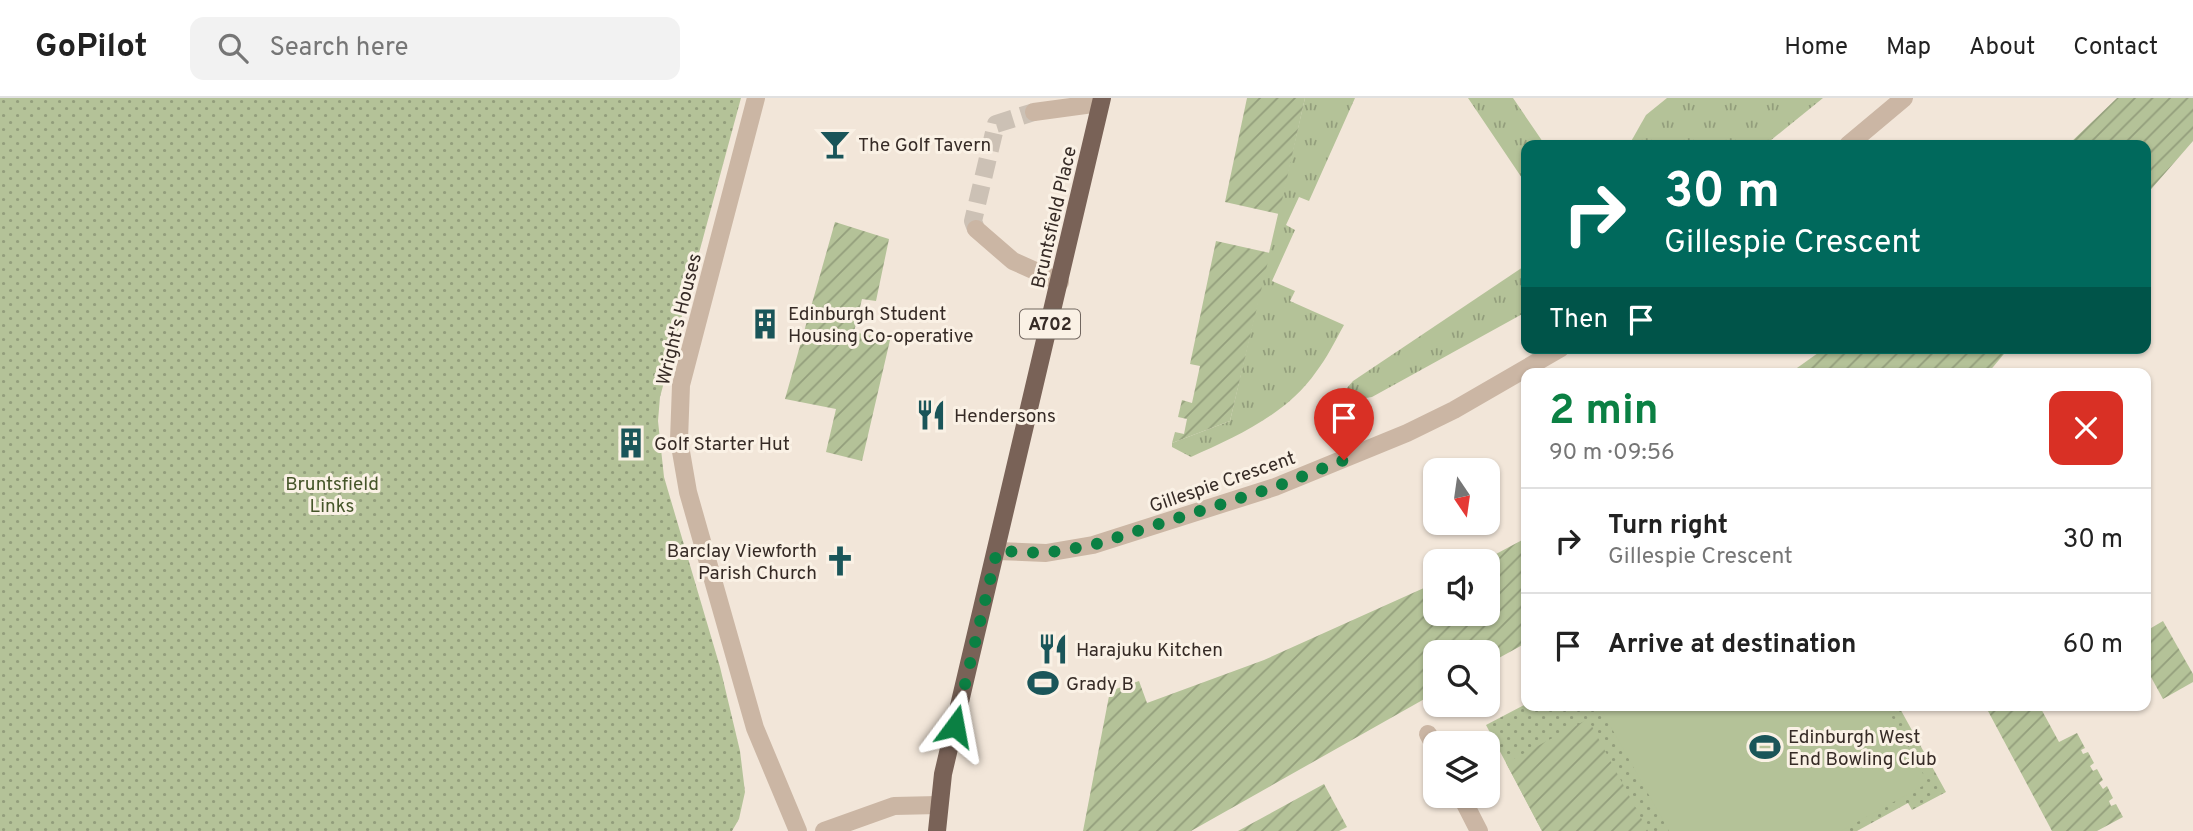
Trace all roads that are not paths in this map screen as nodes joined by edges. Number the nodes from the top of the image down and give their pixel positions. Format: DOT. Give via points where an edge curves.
graph roads {
  1 [pos="756,98"];
  2 [pos="1904,98"];
  3 [pos="1101,101"];
  4 [pos="1034,112"];
  5 [pos="1854,140"];
  6 [pos="976,229"];
  7 [pos="1060,282"];
  8 [pos="1550,354"];
  9 [pos="1526,368"];
  10 [pos="1521,371"];
  11 [pos="997,551"];
  12 [pos="938,805"];
  13 [pos="1467,808"];
  14 [pos="798,831"];
  15 [pos="824,831"];
  16 [pos="937,831"];
  17 [pos="1479,831"];
  1 -- 14 [label="street, Wright's Houses" via="681,385 679,440 688,492 755,728"];
  2 -- 5 [label="street"];
  3 -- 4 [label="street"];
  3 -- 7 [label="main road, Bruntsfield Place / A702"];
  6 -- 7 [label="street" via="1013,261"];
  7 -- 11 [label="main road, Bruntsfield Place / A702"];
  8 -- 9 [label="street, Gillespie Crescent"];
  10 -- 11 [label="street, Gillespie Crescent" via="1430,422 1275,487 1093,545 1046,553"];
  11 -- 12 [label="main road, A702"];
  12 -- 15 [label="street" via="894,806"];
  12 -- 16 [label="main road, A702"];
  13 -- 17 [label="street"];
}
